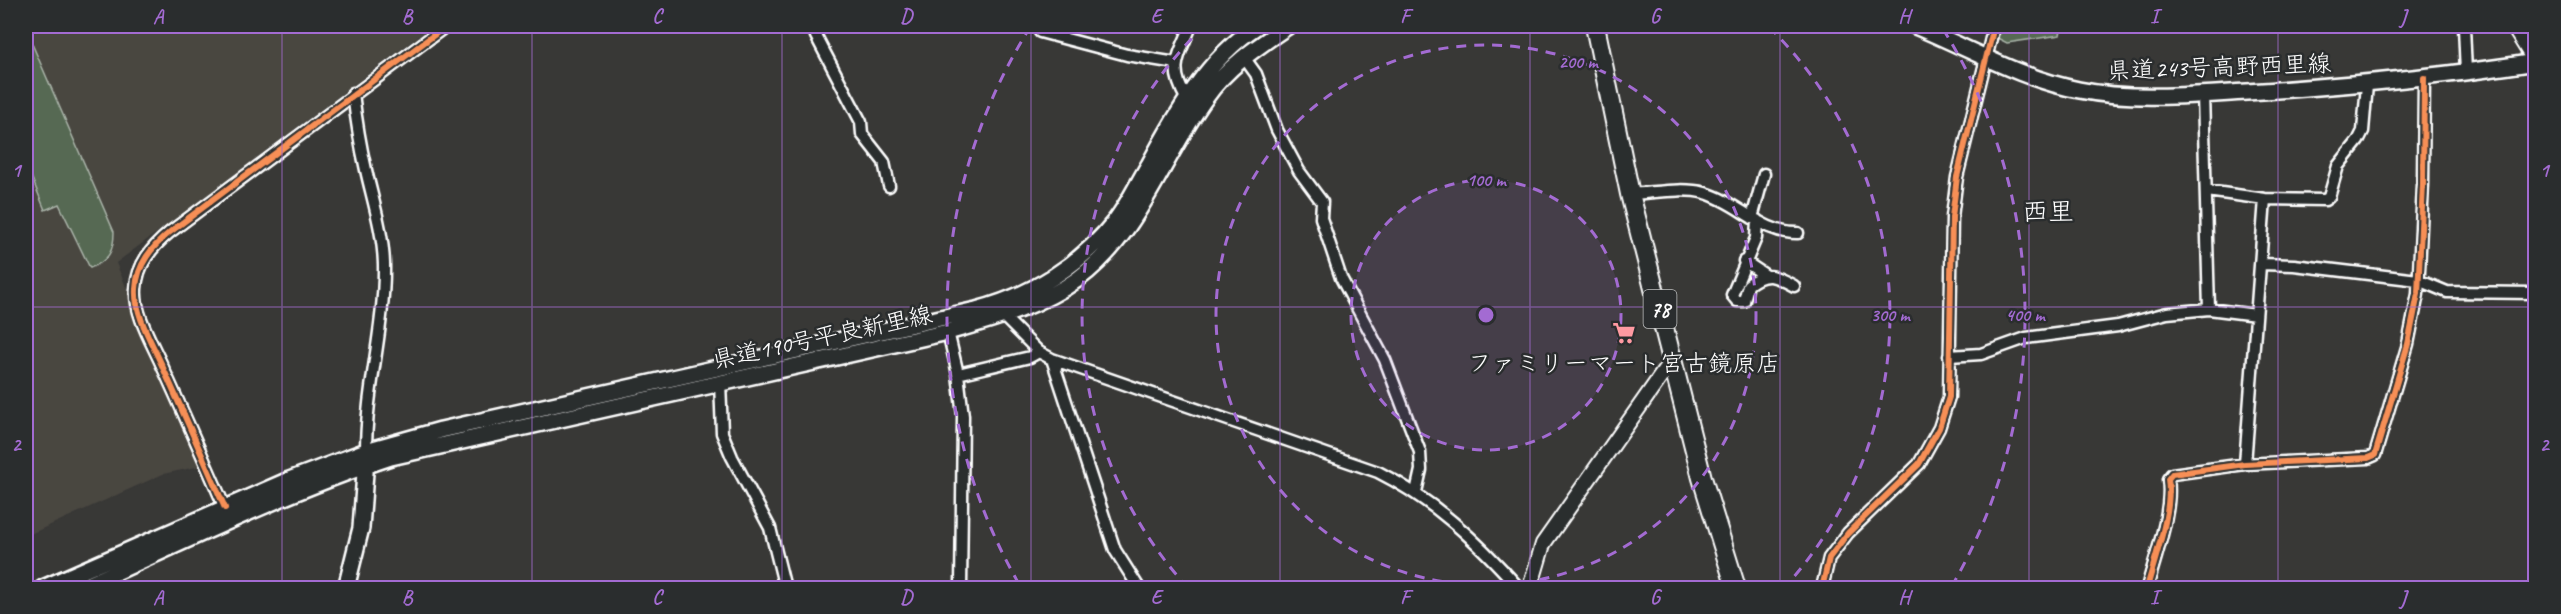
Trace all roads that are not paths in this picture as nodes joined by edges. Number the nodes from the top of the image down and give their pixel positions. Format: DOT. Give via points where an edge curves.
graph roads {
  1 [pos="446,26"];
  2 [pos="813,26"];
  3 [pos="1191,26"];
  4 [pos="1257,26"];
  5 [pos="1288,26"];
  6 [pos="1595,26"];
  7 [pos="1915,26"];
  8 [pos="1994,26"];
  9 [pos="2464,26"];
  10 [pos="2513,26"];
  11 [pos="1040,32"];
  12 [pos="1243,56"];
  13 [pos="1987,60"];
  14 [pos="1176,63"];
  15 [pos="2535,63"];
  16 [pos="2466,73"];
  17 [pos="2424,78"];
  18 [pos="2367,85"];
  19 [pos="353,93"];
  20 [pos="2203,94"];
  21 [pos="1187,100"];
  22 [pos="1764,174"];
  23 [pos="890,186"];
  24 [pos="2207,191"];
  25 [pos="1630,194"];
  26 [pos="2265,198"];
  27 [pos="1755,219"];
  28 [pos="1798,233"];
  29 [pos="1744,261"];
  30 [pos="2260,264"];
  31 [pos="1765,275"];
  32 [pos="2418,280"];
  33 [pos="1794,286"];
  34 [pos="2535,293"];
  35 [pos="2209,309"];
  36 [pos="998,311"];
  37 [pos="2256,315"];
  38 [pos="948,332"];
  39 [pos="1039,352"];
  40 [pos="1949,356"];
  41 [pos="1052,359"];
  42 [pos="1672,359"];
  43 [pos="957,374"];
  44 [pos="720,382"];
  45 [pos="366,458"];
  46 [pos="2245,464"];
  47 [pos="1416,492"];
  48 [pos="225,508"];
  49 [pos="44,588"];
  50 [pos="81,588"];
  51 [pos="346,588"];
  52 [pos="785,588"];
  53 [pos="961,588"];
  54 [pos="1139,588"];
  55 [pos="1519,588"];
  56 [pos="1530,588"];
  57 [pos="1736,588"];
  58 [pos="1822,588"];
  59 [pos="2147,588"];
  1 -- 19 [label="street"];
  2 -- 23 [label="street" via="861,122 862,134 884,162"];
  3 -- 14 [label="street"];
  4 -- 21 [label="main road, 県道190号平良新里線" via="1220,57"];
  5 -- 12 [label="main road, 県道190号平良新里線"];
  6 -- 25 [label="main road, 78"];
  7 -- 13 [label="main road, 県道243号高野西里線"];
  8 -- 13 [label="street"];
  9 -- 16 [label="street"];
  10 -- 15 [label="street"];
  11 -- 14 [label="street" via="1127,55"];
  12 -- 36 [label="main road, 県道190号平良新里線" via="1206,96 1117,242 1077,279 1047,298"];
  12 -- 47 [label="street" via="1256,74 1277,130 1299,171 1322,202 1321,218 1341,278 1385,360 1419,452 1421,470"];
  13 -- 20 [label="main road, 県道243号高野西里線" via="2078,90 2133,95"];
  13 -- 40 [label="street" via="1957,177 1952,217"];
  14 -- 21 [label="street" via="1176,81"];
  15 -- 16 [label="main road, 県道243号高野西里線"];
  16 -- 17 [label="main road, 県道243号高野西里線"];
  17 -- 18 [label="main road, 県道243号高野西里線"];
  17 -- 32 [label="street"];
  18 -- 20 [label="main road, 県道243号高野西里線"];
  18 -- 26 [label="street" via="2363,131 2338,166 2329,197 2318,201"];
  19 -- 45 [label="street" via="384,262 379,331 366,413"];
  19 -- 48 [label="street" via="153,246 139,273 136,297 146,328"];
  20 -- 24 [label="street"];
  21 -- 36 [label="main road, 県道190号平良新里線" via="1129,200 1097,241 1076,262"];
  22 -- 27 [label="street"];
  24 -- 26 [label="street"];
  24 -- 35 [label="street"];
  25 -- 27 [label="street" via="1707,193"];
  25 -- 42 [label="main road, 78"];
  26 -- 30 [label="street"];
  27 -- 28 [label="street" via="1781,233"];
  27 -- 29 [label="street" via="1756,238"];
  29 -- 31 [label="street"];
  29 -- 31 [label="street" via="1732,295 1737,301 1744,301 1748,285"];
  30 -- 32 [label="street"];
  30 -- 37 [label="street"];
  31 -- 33 [label="street" via="1774,274"];
  32 -- 34 [label="street" via="2447,292"];
  32 -- 46 [label="street" via="2408,344 2375,455"];
  35 -- 37 [label="street"];
  35 -- 40 [label="street" via="2026,338 1981,354"];
  36 -- 38 [label="main road, 県道190号平良新里線"];
  36 -- 39 [label="street"];
  36 -- 45 [label="main road, 県道190号平良新里線" via="441,430"];
  37 -- 46 [label="street"];
  38 -- 43 [label="street"];
  38 -- 44 [label="main road, 県道190号平良新里線"];
  39 -- 41 [label="street"];
  39 -- 43 [label="street"];
  40 -- 58 [label="street" via="1949,397 1939,428 1919,464 1848,533 1829,558"];
  41 -- 47 [label="street" via="1368,468"];
  41 -- 54 [label="street" via="1115,550"];
  42 -- 56 [label="street" via="1543,544"];
  42 -- 57 [label="main road, 78" via="1702,478"];
  43 -- 53 [label="street" via="963,416"];
  44 -- 45 [label="main road, 県道190号平良新里線" via="391,458"];
  44 -- 52 [label="street" via="722,433 770,528"];
  45 -- 48 [label="main road"];
  45 -- 50 [label="main road"];
  45 -- 51 [label="main road" via="361,528"];
  46 -- 59 [label="street" via="2172,474 2168,479 2163,527"];
  47 -- 55 [label="street" via="1435,504"];
  48 -- 49 [label="main road"];
}
